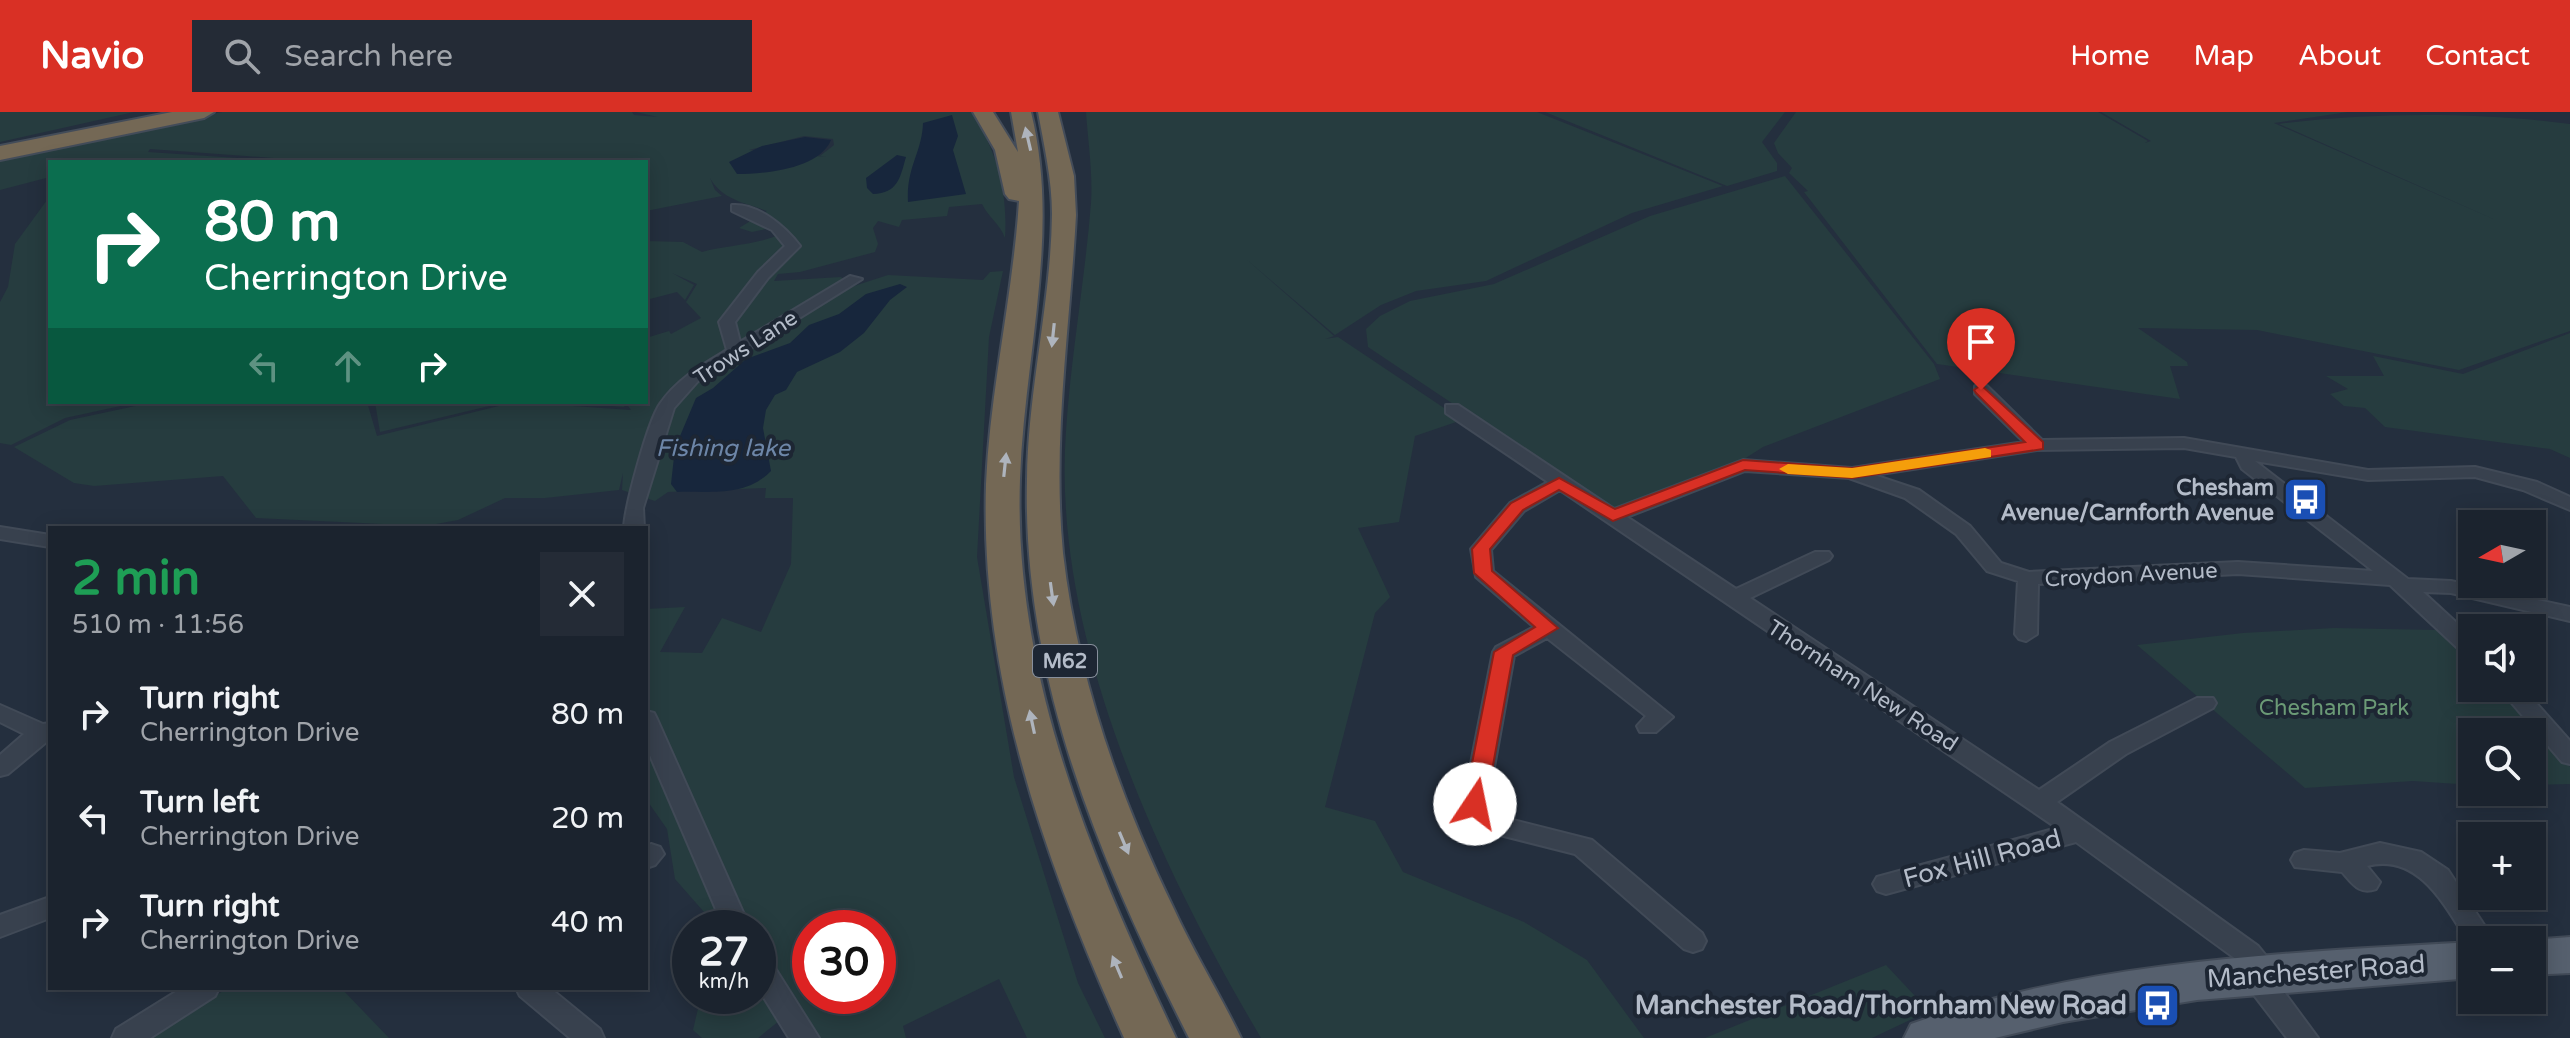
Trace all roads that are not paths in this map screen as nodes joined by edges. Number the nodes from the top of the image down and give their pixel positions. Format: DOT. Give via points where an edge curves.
graph roads {
  1 [pos="155,112"];
  2 [pos="204,112"];
  3 [pos="983,112"];
  4 [pos="1021,112"];
  5 [pos="1048,112"];
  6 [pos="1075,123"];
  7 [pos="0,145"];
  8 [pos="0,153"];
  9 [pos="737,208"];
  10 [pos="1061,258"];
  11 [pos="855,279"];
  12 [pos="1019,328"];
  13 [pos="735,351"];
  14 [pos="1981,390"];
  15 [pos="1452,409"];
  16 [pos="2037,445"];
  17 [pos="2243,452"];
  18 [pos="1852,473"];
  19 [pos="1559,483"];
  20 [pos="2570,504"];
  21 [pos="1613,516"];
  22 [pos="634,526"];
  23 [pos="0,533"];
  24 [pos="48,541"];
  25 [pos="1822,556"];
  26 [pos="2028,578"];
  27 [pos="2399,582"];
  28 [pos="1732,599"];
  29 [pos="2570,614"];
  30 [pos="1548,628"];
  31 [pos="2026,634"];
  32 [pos="2458,636"];
  33 [pos="2522,702"];
  34 [pos="2205,703"];
  35 [pos="0,713"];
  36 [pos="648,724"];
  37 [pos="1648,726"];
  38 [pos="46,732"];
  39 [pos="2570,756"];
  40 [pos="0,768"];
  41 [pos="2039,802"];
  42 [pos="2078,832"];
  43 [pos="2304,860"];
  44 [pos="2347,862"];
  45 [pos="2367,882"];
  46 [pos="1886,884"];
  47 [pos="48,908"];
  48 [pos="729,910"];
  49 [pos="0,926"];
  50 [pos="2471,926"];
  51 [pos="1693,941"];
  52 [pos="2570,955"];
  53 [pos="2546,956"];
  54 [pos="2458,961"];
  55 [pos="2260,973"];
  56 [pos="202,990"];
  57 [pos="532,990"];
  58 [pos="776,993"];
  59 [pos="1986,1030"];
  60 [pos="126,1038"];
  61 [pos="590,1038"];
  62 [pos="805,1038"];
  63 [pos="1150,1038"];
  64 [pos="1215,1038"];
  65 [pos="1927,1038"];
  66 [pos="2304,1038"];
  1 -- 7 [label="highway"];
  2 -- 8 [label="highway"];
  3 -- 12 [label="highway, M62" via="1006,150 1017,190"];
  12 -- 4 [label="highway, M62, one-way" via="1032,200 1031,147"];
  5 -- 10 [label="highway, M62" via="1062,176"];
  6 -- 10 [label="highway, M62" via="1071,210"];
  9 -- 13 [label="street" via="777,227 793,246 727,322"];
  10 -- 64 [label="highway, M62, one-way" via="1043,481 1057,630 1085,739 1112,815 1185,983"];
  11 -- 13 [label="street, Trows Lane"];
  63 -- 12 [label="highway, M62, one-way" via="1061,827 1013,634 1003,481"];
  13 -- 22 [label="street, Trows Lane" via="692,378 666,407 634,508"];
  14 -- 16 [label="street"];
  15 -- 19 [label="street, Thornham New Road"];
  16 -- 17 [label="street" via="2184,443"];
  16 -- 18 [label="street"];
  17 -- 20 [label="street" via="2368,475 2475,472 2530,486"];
  17 -- 27 [label="street" via="2248,465"];
  18 -- 21 [label="street" via="1743,465"];
  18 -- 26 [label="street, Croydon Avenue" via="1912,494 1963,530 1994,567"];
  19 -- 21 [label="street, Thornham New Road"];
  19 -- 30 [label="street" via="1517,507 1481,549 1483,573"];
  21 -- 28 [label="street, Thornham New Road"];
  23 -- 24 [label="street"];
  25 -- 28 [label="street"];
  26 -- 27 [label="street, Croydon Avenue" via="2238,568"];
  26 -- 31 [label="street"];
  27 -- 29 [label="street, Croydon Avenue" via="2451,587"];
  27 -- 32 [label="street"];
  28 -- 41 [label="street, Thornham New Road"];
  30 -- 37 [label="street" via="1662,717"];
  30 -- 51 [label="street" via="1504,652 1475,804 1497,825 1583,847"];
  33 -- 39 [label="street"];
  34 -- 41 [label="street" via="2118,748"];
  35 -- 38 [label="street"];
  36 -- 48 [label="street"];
  38 -- 40 [label="street"];
  41 -- 42 [label="street, Thornham New Road"];
  42 -- 46 [label="street, Fox Hill Road"];
  42 -- 55 [label="street, Thornham New Road" via="2249,954"];
  43 -- 44 [label="street"];
  44 -- 45 [label="street"];
  44 -- 50 [label="street" via="2380,853 2412,859 2450,889"];
  47 -- 49 [label="street"];
  52 -- 53 [label="main road"];
  54 -- 55 [label="main road, Manchester Road"];
  55 -- 59 [label="main road, Manchester Road" via="2097,994"];
  55 -- 66 [label="street, Thornham New Road"];
  56 -- 60 [label="street"];
  57 -- 61 [label="street"];
  58 -- 62 [label="street"];
  59 -- 65 [label="main road, Manchester Road"];
}
